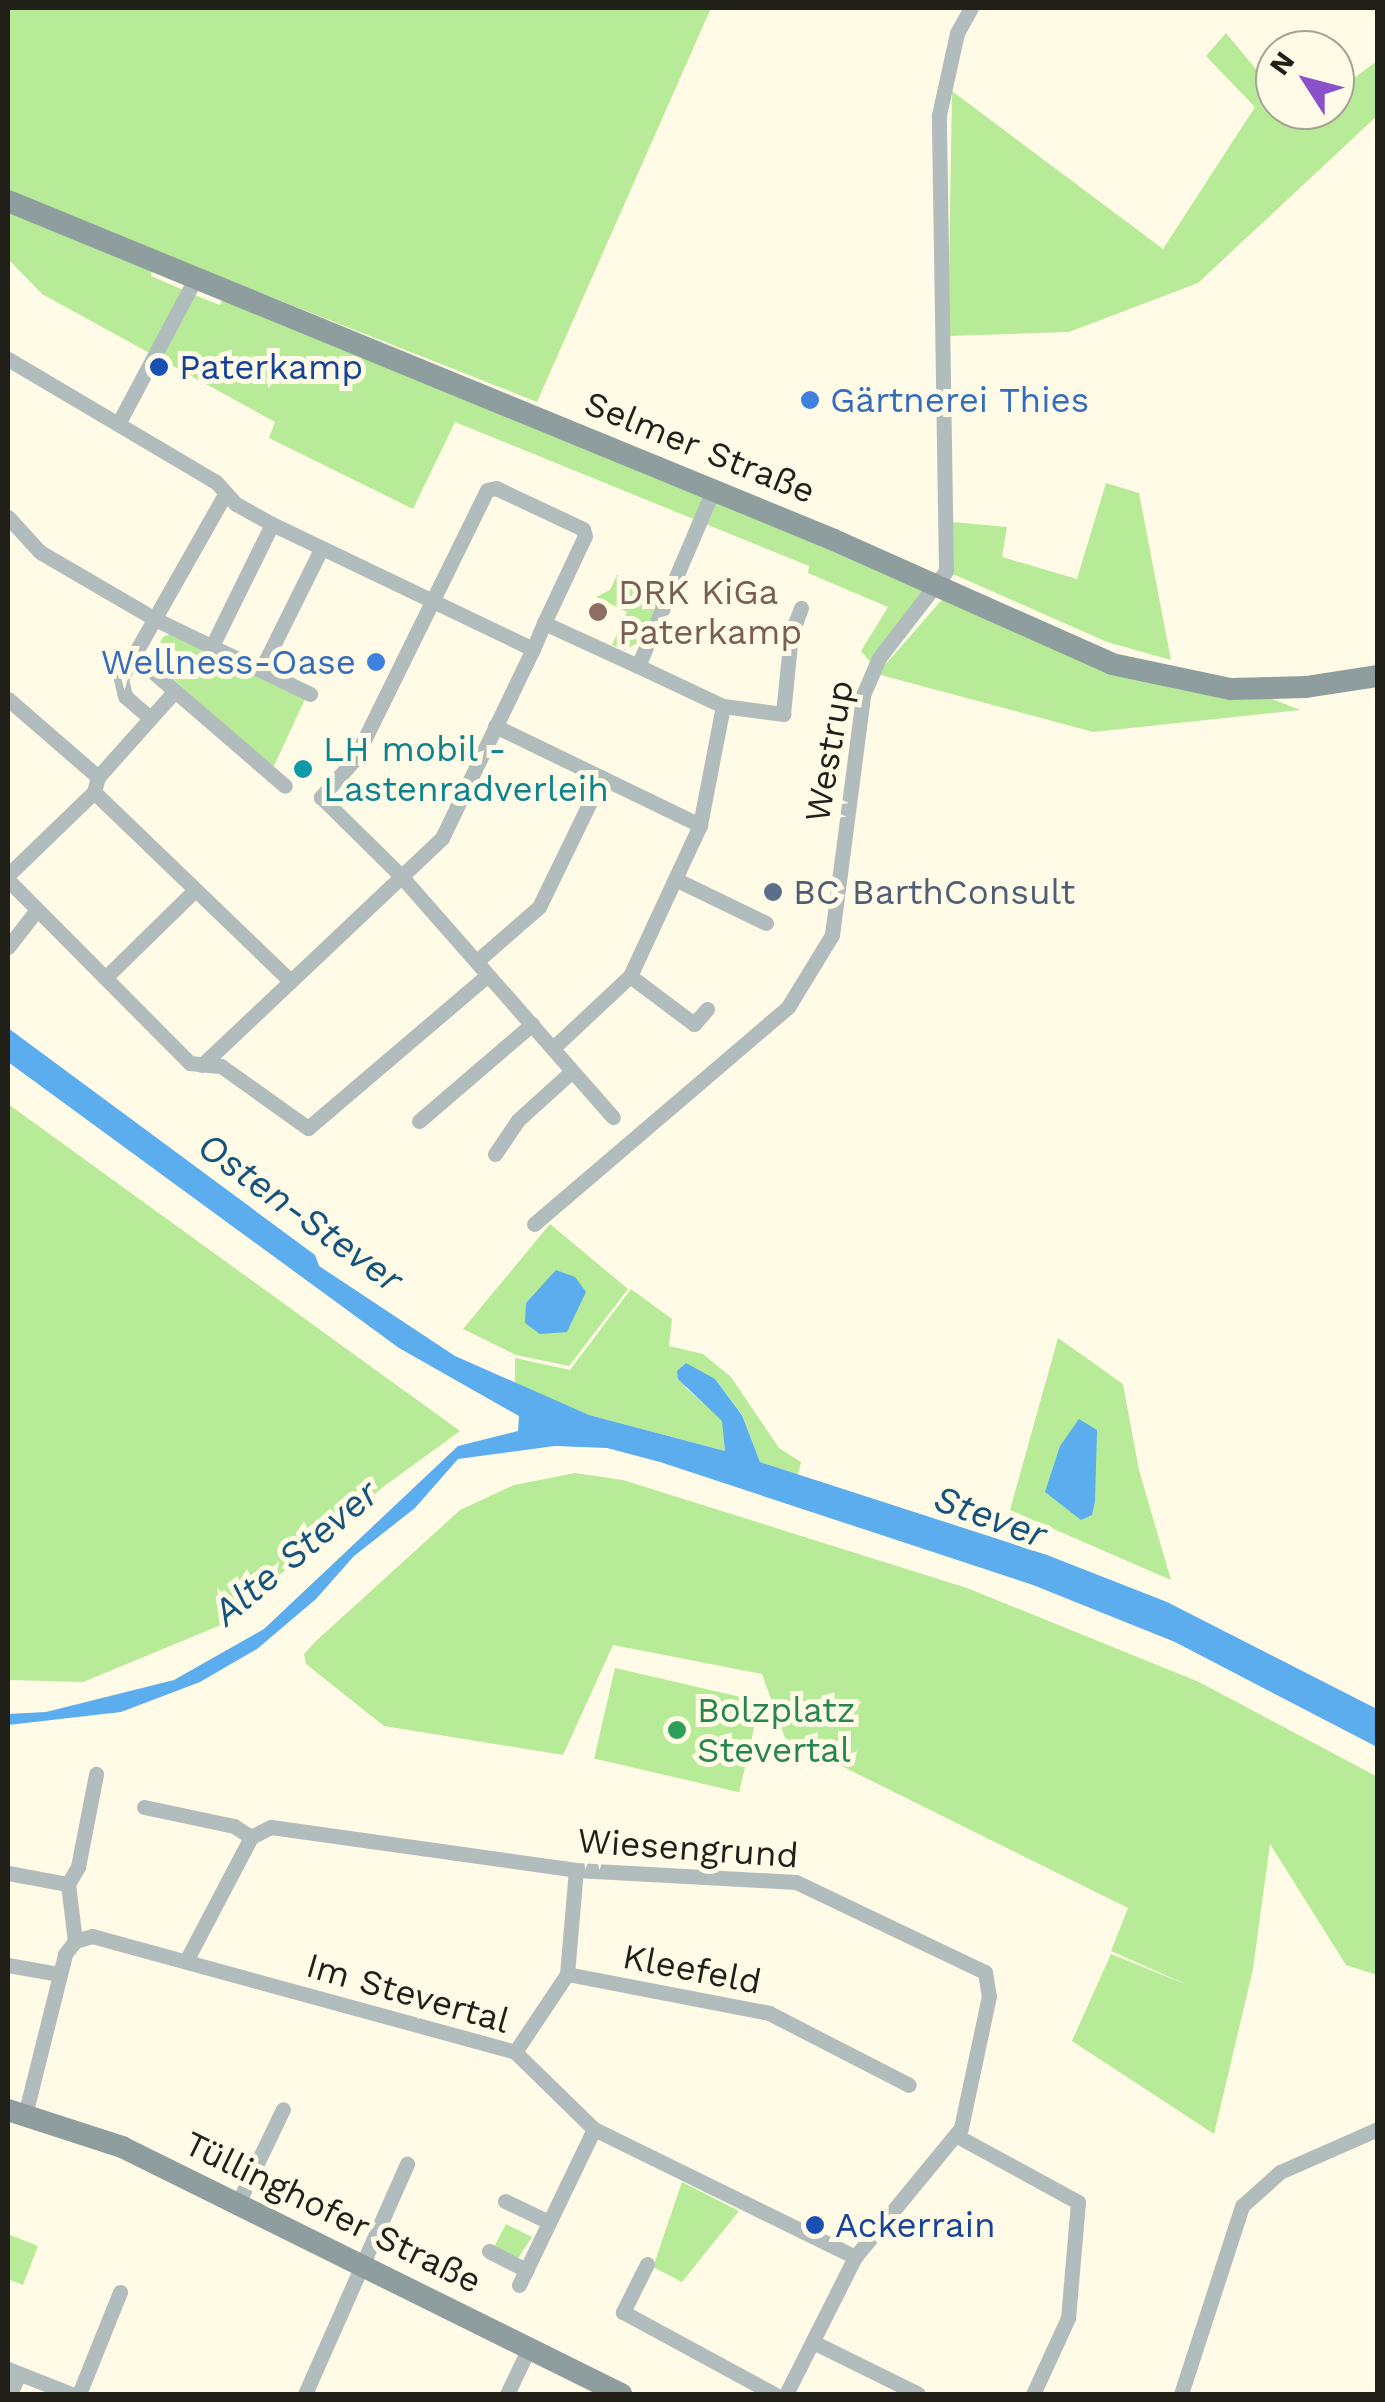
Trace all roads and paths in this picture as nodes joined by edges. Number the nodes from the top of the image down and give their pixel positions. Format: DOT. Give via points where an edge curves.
graph roads {
  1 [pos="971,8"];
  2 [pos="8,202"];
  3 [pos="195,278"];
  4 [pos="8,359"];
  5 [pos="118,424"];
  6 [pos="713,490"];
  7 [pos="225,494"];
  8 [pos="8,517"];
  9 [pos="272,524"];
  10 [pos="322,548"];
  11 [pos="939,584"];
  12 [pos="432,601"];
  13 [pos="801,608"];
  14 [pos="157,620"];
  15 [pos="544,623"];
  16 [pos="212,646"];
  17 [pos="533,648"];
  18 [pos="135,656"];
  19 [pos="638,666"];
  20 [pos="262,670"];
  21 [pos="1378,676"];
  22 [pos="175,691"];
  23 [pos="310,694"];
  24 [pos="8,699"];
  25 [pos="723,706"];
  26 [pos="150,718"];
  27 [pos="495,726"];
  28 [pos="602,777"];
  29 [pos="96,784"];
  30 [pos="285,786"];
  31 [pos="700,825"];
  32 [pos="401,876"];
  33 [pos="8,877"];
  34 [pos="675,879"];
  35 [pos="196,890"];
  36 [pos="36,911"];
  37 [pos="766,923"];
  38 [pos="8,948"];
  39 [pos="477,961"];
  40 [pos="488,975"];
  41 [pos="630,976"];
  42 [pos="105,978"];
  43 [pos="288,979"];
  44 [pos="707,1010"];
  45 [pos="532,1024"];
  46 [pos="553,1048"];
  47 [pos="202,1065"];
  48 [pos="572,1071"];
  49 [pos="613,1117"];
  50 [pos="419,1120"];
  51 [pos="496,1154"];
  52 [pos="534,1224"];
  53 [pos="96,1774"];
  54 [pos="144,1807"];
  55 [pos="251,1837"];
  56 [pos="576,1870"];
  57 [pos="8,1873"];
  58 [pos="68,1884"];
  59 [pos="75,1941"];
  60 [pos="186,1961"];
  61 [pos="8,1966"];
  62 [pos="59,1974"];
  63 [pos="567,1974"];
  64 [pos="514,2052"];
  65 [pos="910,2086"];
  66 [pos="283,2109"];
  67 [pos="16,2113"];
  68 [pos="1378,2129"];
  69 [pos="594,2130"];
  70 [pos="957,2136"];
  71 [pos="407,2164"];
  72 [pos="505,2200"];
  73 [pos="238,2203"];
  74 [pos="547,2222"];
  75 [pos="489,2252"];
  76 [pos="855,2257"];
  77 [pos="358,2263"];
  78 [pos="647,2264"];
  79 [pos="120,2292"];
  80 [pos="812,2342"];
  81 [pos="529,2348"];
  82 [pos="13,2372"];
  83 [pos="10,2394"];
  84 [pos="75,2394"];
  85 [pos="305,2394"];
  86 [pos="507,2394"];
  87 [pos="620,2394"];
  88 [pos="774,2394"];
  89 [pos="786,2394"];
  90 [pos="918,2394"];
  91 [pos="1033,2394"];
  92 [pos="1181,2394"];
  1 -- 11 [label="street" via="953,45 939,115 946,554"];
  2 -- 3 [label="main road, Selmer Straße"];
  3 -- 5 [label="street"];
  3 -- 6 [label="main road, Selmer Straße"];
  4 -- 5 [label="street"];
  5 -- 7 [label="street" via="216,482"];
  6 -- 11 [label="main road, Selmer Straße"];
  6 -- 19 [label="street"];
  7 -- 9 [label="street"];
  7 -- 14 [label="street"];
  8 -- 14 [label="street" via="40,552"];
  9 -- 10 [label="street"];
  9 -- 16 [label="street"];
  10 -- 12 [label="street"];
  10 -- 20 [label="street"];
  11 -- 21 [label="main road, Selmer Straße" via="1084,654 1172,681 1266,690"];
  11 -- 52 [label="street, Westrup" via="880,658 863,695 848,770 837,921 816,970 788,1007"];
  12 -- 15 [label="street" via="488,490 496,488 585,536"];
  12 -- 17 [label="street"];
  12 -- 32 [label="street" via="354,760 321,797"];
  13 -- 25 [label="street" via="791,634 783,714"];
  14 -- 16 [label="street"];
  14 -- 18 [label="street"];
  15 -- 17 [label="street"];
  15 -- 19 [label="street"];
  16 -- 20 [label="street"];
  17 -- 27 [label="street"];
  18 -- 22 [label="street"];
  18 -- 26 [label="street" via="121,678 124,696"];
  19 -- 25 [label="street"];
  20 -- 23 [label="street"];
  22 -- 26 [label="street"];
  22 -- 30 [label="street"];
  24 -- 29 [label="street"];
  25 -- 31 [label="street"];
  26 -- 29 [label="street"];
  27 -- 28 [label="street"];
  27 -- 32 [label="street" via="442,838"];
  28 -- 31 [label="street"];
  28 -- 39 [label="street" via="539,907"];
  29 -- 33 [label="street"];
  29 -- 35 [label="street"];
  31 -- 34 [label="street"];
  32 -- 39 [label="street"];
  32 -- 43 [label="street"];
  33 -- 36 [label="street"];
  34 -- 37 [label="street"];
  34 -- 41 [label="street"];
  35 -- 42 [label="street"];
  35 -- 43 [label="street"];
  36 -- 38 [label="street"];
  36 -- 42 [label="street"];
  39 -- 40 [label="street"];
  40 -- 45 [label="street"];
  40 -- 47 [label="street" via="308,1128 221,1066"];
  41 -- 44 [label="street" via="694,1024"];
  41 -- 46 [label="street"];
  42 -- 47 [label="street" via="190,1062"];
  43 -- 47 [label="street"];
  45 -- 46 [label="street"];
  45 -- 50 [label="street"];
  46 -- 48 [label="street"];
  48 -- 49 [label="street"];
  48 -- 51 [label="street" via="518,1120"];
  53 -- 58 [label="street" via="78,1867"];
  54 -- 55 [label="street" via="234,1826"];
  55 -- 56 [label="street, Wiesengrund" via="271,1827"];
  55 -- 60 [label="street"];
  56 -- 63 [label="street, Kleefeld"];
  56 -- 70 [label="street, Wiesengrund" via="796,1882 985,1972 989,1996"];
  57 -- 58 [label="street"];
  58 -- 59 [label="street"];
  59 -- 60 [label="street, Im Stevertal" via="92,1936"];
  59 -- 62 [label="street"];
  60 -- 64 [label="street, Im Stevertal"];
  61 -- 62 [label="street"];
  62 -- 67 [label="street"];
  63 -- 64 [label="street, Kleefeld"];
  63 -- 65 [label="street, Kleefeld" via="769,2013"];
  64 -- 69 [label="street, Im Stevertal"];
  66 -- 73 [label="street"];
  67 -- 73 [label="main road, Tüllinghofer Straße" via="110,2142"];
  68 -- 92 [label="street" via="1280,2172 1242,2206"];
  69 -- 74 [label="street"];
  69 -- 76 [label="street, Im Stevertal"];
  70 -- 76 [label="street, Wiesengrund"];
  70 -- 91 [label="street" via="1078,2202 1068,2318"];
  71 -- 77 [label="street"];
  72 -- 74 [label="street"];
  73 -- 77 [label="main road, Tüllinghofer Straße"];
  74 -- 75 [label="street" via="522,2278"];
  76 -- 80 [label="street, Wiesengrund"];
  77 -- 81 [label="main road, Tüllinghofer Straße"];
  77 -- 85 [label="street"];
  78 -- 88 [label="street" via="623,2312"];
  79 -- 84 [label="street"];
  80 -- 89 [label="street, Wiesengrund"];
  80 -- 90 [label="street"];
  81 -- 86 [label="street"];
  81 -- 87 [label="main road, Tüllinghofer Straße"];
  82 -- 83 [label="street"];
  82 -- 84 [label="street"];
}
